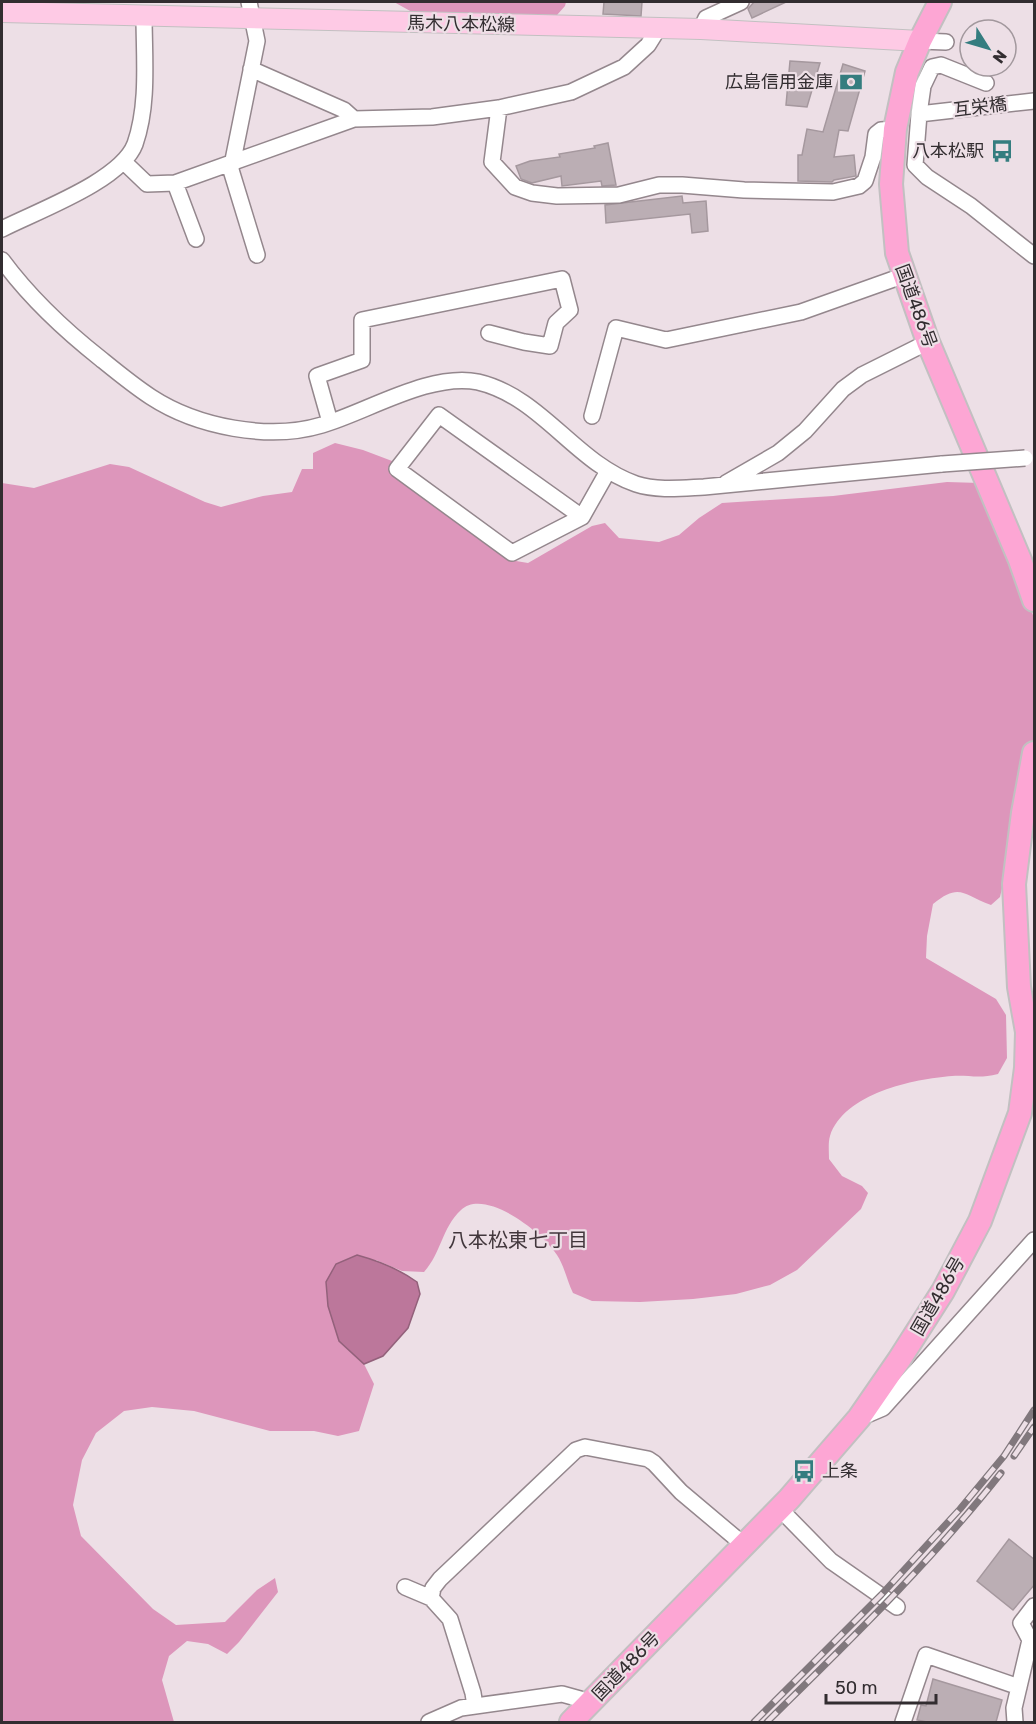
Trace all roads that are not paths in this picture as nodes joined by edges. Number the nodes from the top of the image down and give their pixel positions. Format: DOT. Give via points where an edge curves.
graph roads {
  1 [pos="741,2"];
  2 [pos="940,2"];
  3 [pos="251,10"];
  4 [pos="2,12"];
  5 [pos="144,15"];
  6 [pos="658,29"];
  7 [pos="701,30"];
  8 [pos="920,41"];
  9 [pos="946,42"];
  10 [pos="251,69"];
  11 [pos="986,83"];
  12 [pos="1035,100"];
  13 [pos="499,108"];
  14 [pos="922,114"];
  15 [pos="354,119"];
  16 [pos="896,129"];
  17 [pos="124,162"];
  18 [pos="232,162"];
  19 [pos="175,183"];
  20 [pos="2,229"];
  21 [pos="196,239"];
  22 [pos="257,255"];
  23 [pos="1035,256"];
  24 [pos="2,260"];
  25 [pos="905,275"];
  26 [pos="489,333"];
  27 [pos="928,342"];
  28 [pos="592,416"];
  29 [pos="330,422"];
  30 [pos="1030,458"];
  31 [pos="609,471"];
  32 [pos="722,485"];
  33 [pos="582,517"];
  34 [pos="1035,600"];
  35 [pos="1035,753"];
  36 [pos="1030,1067"];
  37 [pos="1035,1240"];
  38 [pos="859,1418"];
  39 [pos="779,1508"];
  40 [pos="744,1545"];
  41 [pos="405,1587"];
  42 [pos="431,1598"];
  43 [pos="1035,1606"];
  44 [pos="897,1607"];
  45 [pos="1019,1687"];
  46 [pos="475,1706"];
  47 [pos="579,1715"];
  48 [pos="429,1722"];
  49 [pos="903,1722"];
  50 [pos="1015,1722"];
  1 -- 7 [label="street" via="706,18"];
  2 -- 8 [label="highway, 国道486号"];
  3 -- 5 [label="main road, 馬木八本松線"];
  3 -- 6 [label="main road, 馬木八本松線"];
  3 -- 10 [label="street" via="257,41"];
  4 -- 5 [label="main road, 馬木八本松線"];
  5 -- 17 [label="street" via="142,115 134,146"];
  6 -- 7 [label="main road, 馬木八本松線"];
  6 -- 13 [label="street" via="648,45 624,67 571,92"];
  7 -- 8 [label="main road, 馬木八本松線"];
  8 -- 9 [label="street"];
  8 -- 16 [label="highway, 国道486号" via="907,72"];
  10 -- 15 [label="street" via="344,110"];
  10 -- 18 [label="street"];
  11 -- 14 [label="street" via="941,66 932,67 923,86"];
  12 -- 14 [label="street, 互栄橋"];
  13 -- 15 [label="street" via="432,117"];
  13 -- 16 [label="street" via="492,162 515,187 556,196 620,195 659,185 833,192 865,181 876,134"];
  14 -- 23 [label="street" via="915,165"];
  15 -- 18 [label="street"];
  16 -- 25 [label="highway, 国道486号" via="891,184 897,253"];
  17 -- 19 [label="street" via="147,184"];
  17 -- 20 [label="street" via="107,177"];
  18 -- 19 [label="street"];
  18 -- 22 [label="street" via="231,170"];
  19 -- 21 [label="street"];
  24 -- 29 [label="street" via="48,315 152,398 189,415 256,432 289,431"];
  25 -- 27 [label="highway, 国道486号"];
  25 -- 28 [label="street" via="801,312 666,340 616,328"];
  26 -- 29 [label="street" via="550,346 556,323 570,310 562,279 362,320 362,360 317,376"];
  27 -- 32 [label="street" via="843,388 805,431 778,453"];
  27 -- 34 [label="highway, 国道486号"];
  29 -- 31 [label="street" via="431,384 475,382 501,389 525,403"];
  30 -- 32 [label="street, bridge"];
  31 -- 32 [label="street" via="638,485 672,489"];
  31 -- 33 [label="street"];
  33 -- 33 [label="street" via="512,552 398,469 439,415"];
  35 -- 36 [label="highway, 国道486号" via="1014,884 1019,987"];
  36 -- 38 [label="highway, 国道486号" via="1020,1113 980,1221 943,1291"];
  37 -- 38 [label="street" via="883,1408"];
  38 -- 39 [label="highway, 国道486号"];
  39 -- 40 [label="highway, 国道486号"];
  39 -- 44 [label="street" via="831,1561"];
  40 -- 42 [label="street" via="648,1459 585,1447 576,1450 440,1579"];
  40 -- 47 [label="highway, 国道486号"];
  41 -- 42 [label="street"];
  42 -- 46 [label="street" via="450,1619"];
  43 -- 45 [label="street" via="1021,1623 1030,1640"];
  45 -- 49 [label="street" via="926,1655"];
  45 -- 50 [label="street"];
  46 -- 47 [label="street" via="562,1694 580,1699"];
  46 -- 48 [label="street"];
}
